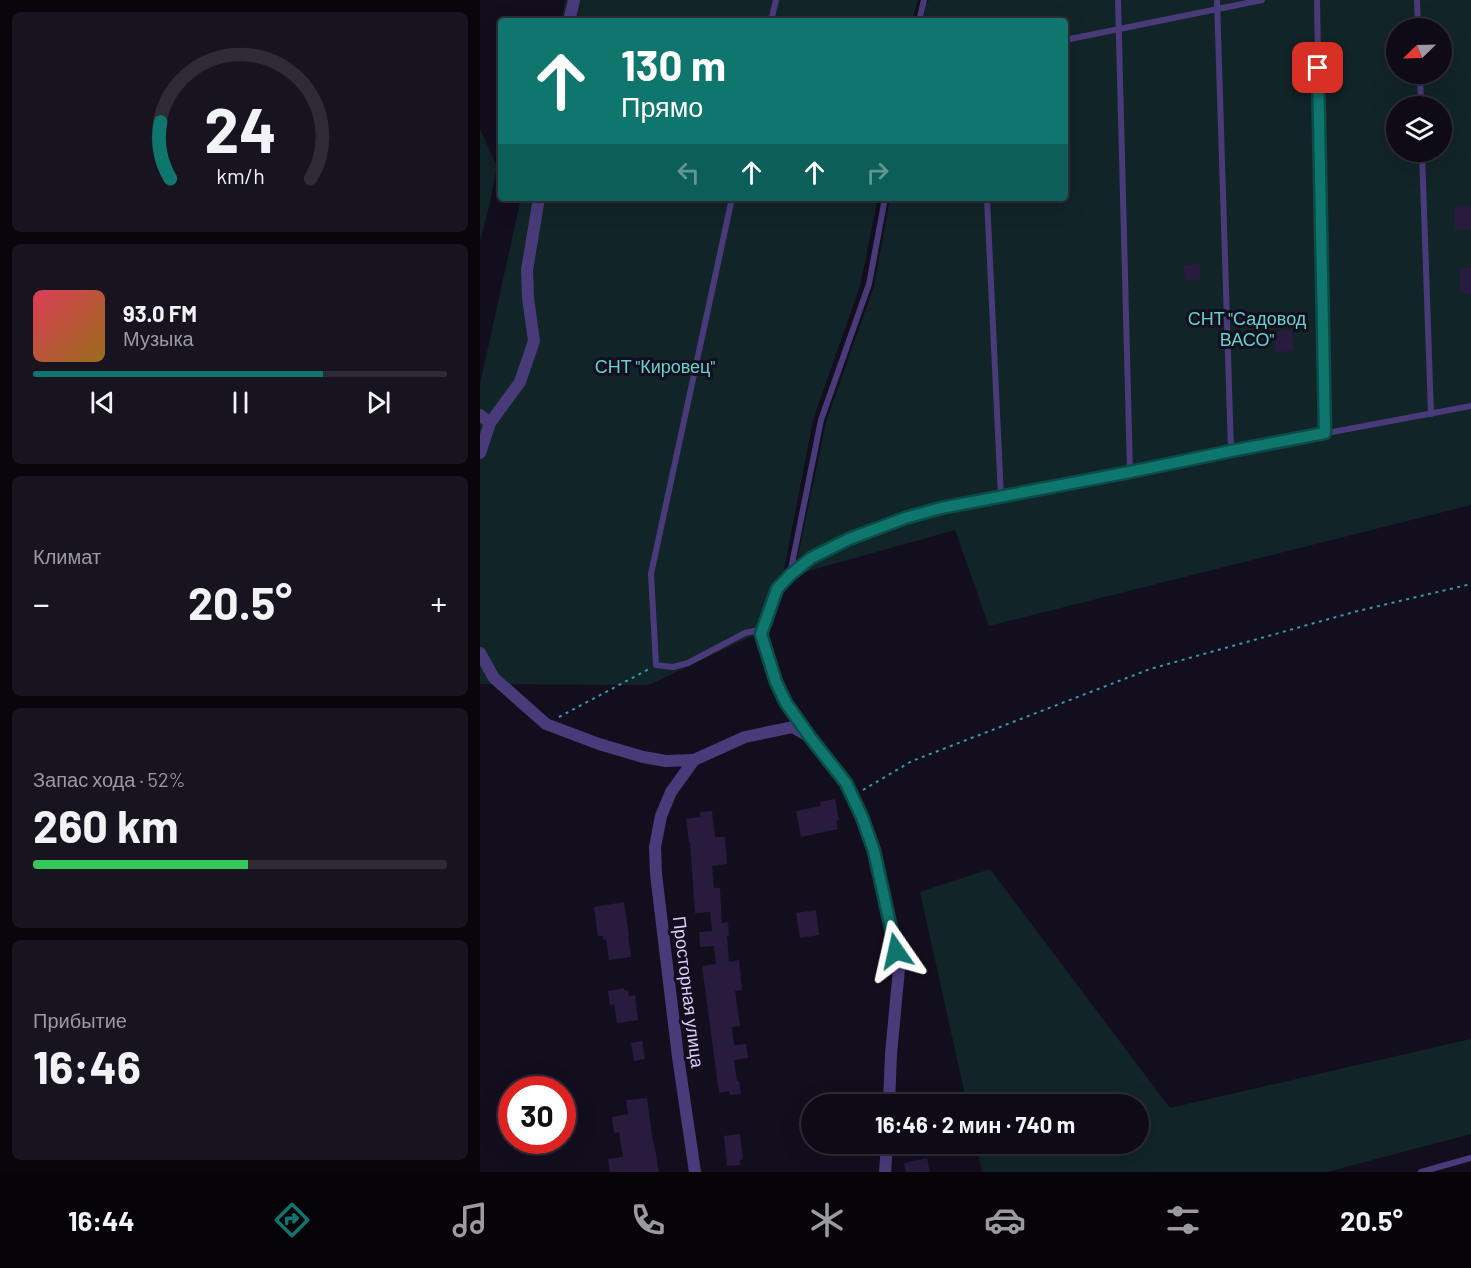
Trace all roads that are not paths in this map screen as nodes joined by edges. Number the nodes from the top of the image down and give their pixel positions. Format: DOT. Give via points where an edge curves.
graph roads {
  1 [pos="574,0"];
  2 [pos="776,0"];
  3 [pos="924,0"];
  4 [pos="1118,0"];
  5 [pos="1217,0"];
  6 [pos="1262,0"];
  7 [pos="1317,0"];
  8 [pos="1417,0"];
  9 [pos="1217,10"];
  10 [pos="570,18"];
  11 [pos="772,18"];
  12 [pos="920,18"];
  13 [pos="1418,18"];
  14 [pos="1119,30"];
  15 [pos="1068,39"];
  16 [pos="1422,162"];
  17 [pos="538,201"];
  18 [pos="731,201"];
  19 [pos="884,201"];
  20 [pos="987,201"];
  21 [pos="1471,406"];
  22 [pos="1431,414"];
  23 [pos="485,419"];
  24 [pos="1325,433"];
  25 [pos="1231,451"];
  26 [pos="480,453"];
  27 [pos="1130,472"];
  28 [pos="1001,496"];
  29 [pos="790,575"];
  30 [pos="761,634"];
  31 [pos="480,653"];
  32 [pos="810,737"];
  33 [pos="694,760"];
  34 [pos="889,1094"];
  35 [pos="886,1154"];
  36 [pos="1471,1158"];
  37 [pos="695,1172"];
  38 [pos="885,1172"];
  39 [pos="1421,1172"];
  1 -- 10 [label="street"];
  2 -- 11 [label="lane"];
  3 -- 12 [label="lane"];
  4 -- 14 [label="lane"];
  5 -- 9 [label="lane"];
  6 -- 9 [label="lane"];
  7 -- 24 [label="lane"];
  8 -- 13 [label="lane"];
  9 -- 14 [label="lane"];
  9 -- 25 [label="lane"];
  14 -- 15 [label="lane"];
  14 -- 27 [label="lane"];
  16 -- 22 [label="lane"];
  17 -- 23 [label="street" via="527,270 534,341 520,382"];
  18 -- 30 [label="lane" via="651,574 656,665 673,667 688,663 745,633"];
  19 -- 29 [label="lane" via="869,284 821,420"];
  20 -- 28 [label="lane"];
  21 -- 22 [label="lane"];
  22 -- 24 [label="lane"];
  23 -- 26 [label="street"];
  24 -- 25 [label="lane"];
  25 -- 27 [label="lane"];
  27 -- 28 [label="lane"];
  28 -- 29 [label="lane" via="941,508 871,530 811,558"];
  29 -- 30 [label="lane" via="777,589"];
  30 -- 32 [label="lane" via="776,682"];
  31 -- 33 [label="street" via="494,678 546,724 643,757"];
  32 -- 33 [label="street" via="793,728 745,737"];
  32 -- 34 [label="street" via="846,783 874,851 899,969"];
  33 -- 37 [label="street, Просторная улица" via="671,792 654,847"];
  35 -- 38 [label="street"];
  36 -- 39 [label="lane"];
}
